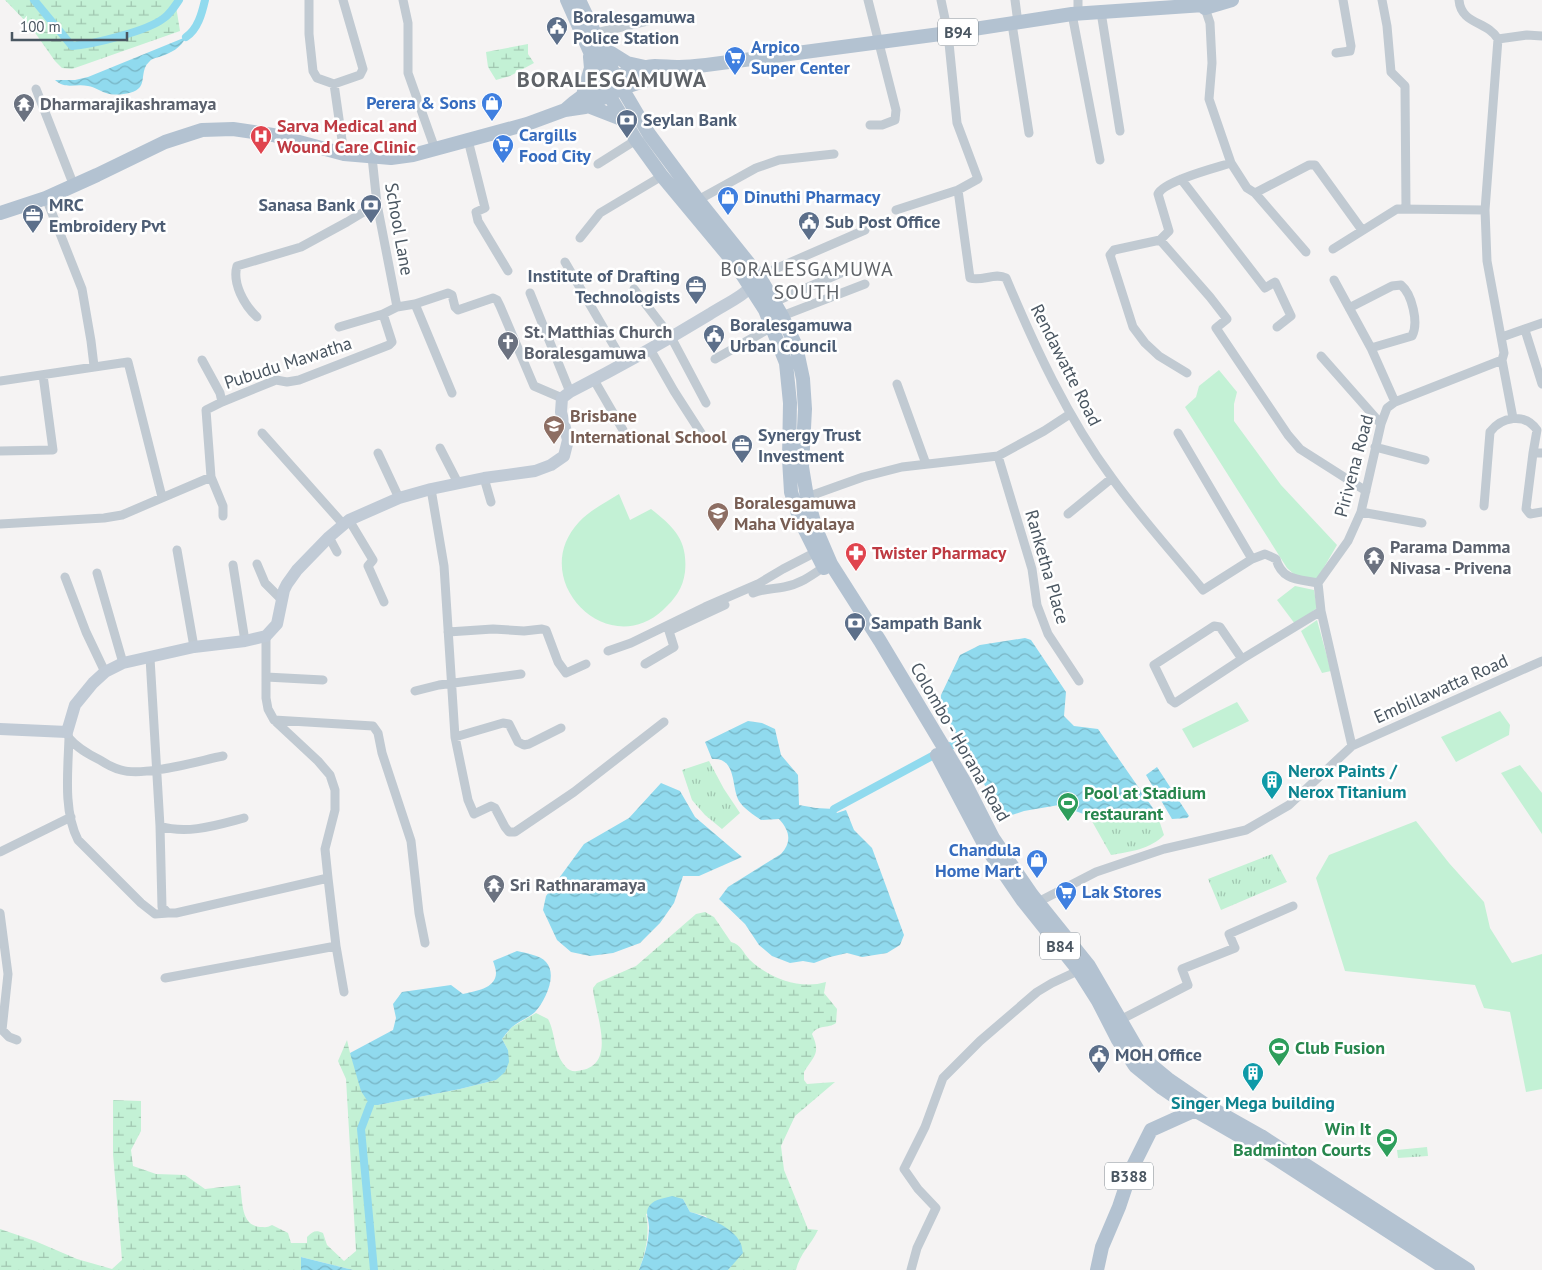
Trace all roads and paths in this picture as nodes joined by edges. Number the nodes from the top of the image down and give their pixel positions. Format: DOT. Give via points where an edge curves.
graph roads {
  1 [pos="309,0"];
  2 [pos="343,0"];
  3 [pos="403,0"];
  4 [pos="567,0"];
  5 [pos="579,0"];
  6 [pos="868,0"];
  7 [pos="941,0"];
  8 [pos="1015,0"];
  9 [pos="1232,0"];
  10 [pos="1343,0"];
  11 [pos="1382,0"];
  12 [pos="1459,0"];
  13 [pos="1154,4"];
  14 [pos="1204,4"];
  15 [pos="1076,9"];
  16 [pos="1101,12"];
  17 [pos="669,16"];
  18 [pos="1015,23"];
  19 [pos="596,33"];
  20 [pos="948,34"];
  21 [pos="1542,36"];
  22 [pos="1498,39"];
  23 [pos="878,42"];
  24 [pos="596,51"];
  25 [pos="1336,53"];
  26 [pos="648,73"];
  27 [pos="334,84"];
  28 [pos="612,86"];
  29 [pos="36,89"];
  30 [pos="586,100"];
  31 [pos="633,109"];
  32 [pos="624,120"];
  33 [pos="870,125"];
  34 [pos="1120,131"];
  35 [pos="1029,133"];
  36 [pos="468,140"];
  37 [pos="636,140"];
  38 [pos="435,149"];
  39 [pos="344,154"];
  40 [pos="834,154"];
  41 [pos="372,157"];
  42 [pos="1100,160"];
  43 [pos="1231,163"];
  44 [pos="598,164"];
  45 [pos="662,176"];
  46 [pos="1181,179"];
  47 [pos="74,186"];
  48 [pos="958,190"];
  49 [pos="1255,193"];
  50 [pos="46,198"];
  51 [pos="698,200"];
  52 [pos="377,204"];
  53 [pos="1406,208"];
  54 [pos="896,210"];
  55 [pos="1485,210"];
  56 [pos="0,213"];
  57 [pos="865,230"];
  58 [pos="1362,230"];
  59 [pos="580,238"];
  60 [pos="1160,240"];
  61 [pos="1333,248"];
  62 [pos="1306,252"];
  63 [pos="565,262"];
  64 [pos="850,269"];
  65 [pos="508,271"];
  66 [pos="1334,280"];
  67 [pos="755,282"];
  68 [pos="865,284"];
  69 [pos="634,289"];
  70 [pos="530,293"];
  71 [pos="774,302"];
  72 [pos="415,304"];
  73 [pos="397,307"];
  74 [pos="1349,308"];
  75 [pos="383,314"];
  76 [pos="257,317"];
  77 [pos="777,321"];
  78 [pos="1542,323"];
  79 [pos="1277,326"];
  80 [pos="339,327"];
  81 [pos="1525,330"];
  82 [pos="1502,336"];
  83 [pos="671,338"];
  84 [pos="1371,348"];
  85 [pos="650,349"];
  86 [pos="1321,356"];
  87 [pos="715,358"];
  88 [pos="202,360"];
  89 [pos="1502,360"];
  90 [pos="624,363"];
  91 [pos="94,366"];
  92 [pos="1188,374"];
  93 [pos="43,375"];
  94 [pos="594,380"];
  95 [pos="0,381"];
  96 [pos="897,384"];
  97 [pos="1542,384"];
  98 [pos="452,392"];
  99 [pos="566,395"];
  100 [pos="222,402"];
  101 [pos="1395,402"];
  102 [pos="706,403"];
  103 [pos="1070,414"];
  104 [pos="1513,418"];
  105 [pos="1381,424"];
  106 [pos="623,430"];
  107 [pos="262,433"];
  108 [pos="701,434"];
  109 [pos="1178,434"];
  110 [pos="1375,447"];
  111 [pos="440,448"];
  112 [pos="0,451"];
  113 [pos="378,453"];
  114 [pos="1537,453"];
  115 [pos="998,456"];
  116 [pos="1425,460"];
  117 [pos="926,464"];
  118 [pos="211,477"];
  119 [pos="484,478"];
  120 [pos="1112,478"];
  121 [pos="458,483"];
  122 [pos="430,489"];
  123 [pos="1366,491"];
  124 [pos="162,496"];
  125 [pos="807,497"];
  126 [pos="399,498"];
  127 [pos="491,502"];
  128 [pos="1484,506"];
  129 [pos="1361,512"];
  130 [pos="1542,512"];
  131 [pos="1068,514"];
  132 [pos="223,516"];
  133 [pos="346,522"];
  134 [pos="1422,523"];
  135 [pos="0,524"];
  136 [pos="329,537"];
  137 [pos="177,550"];
  138 [pos="337,552"];
  139 [pos="816,552"];
  140 [pos="1252,559"];
  141 [pos="258,564"];
  142 [pos="233,565"];
  143 [pos="824,567"];
  144 [pos="97,573"];
  145 [pos="65,577"];
  146 [pos="1318,583"];
  147 [pos="282,600"];
  148 [pos="384,602"];
  149 [pos="1321,611"];
  150 [pos="448,632"];
  151 [pos="266,636"];
  152 [pos="245,641"];
  153 [pos="194,647"];
  154 [pos="608,651"];
  155 [pos="150,658"];
  156 [pos="1242,658"];
  157 [pos="1542,661"];
  158 [pos="122,663"];
  159 [pos="586,664"];
  160 [pos="645,664"];
  161 [pos="105,672"];
  162 [pos="521,674"];
  163 [pos="266,677"];
  164 [pos="323,680"];
  165 [pos="1079,681"];
  166 [pos="452,683"];
  167 [pos="415,691"];
  168 [pos="274,720"];
  169 [pos="664,722"];
  170 [pos="561,728"];
  171 [pos="0,729"];
  172 [pos="68,735"];
  173 [pos="455,737"];
  174 [pos="935,743"];
  175 [pos="1352,746"];
  176 [pos="223,756"];
  177 [pos="155,771"];
  178 [pos="71,817"];
  179 [pos="244,818"];
  180 [pos="160,826"];
  181 [pos="0,852"];
  182 [pos="328,878"];
  183 [pos="1034,906"];
  184 [pos="1293,906"];
  185 [pos="0,913"];
  186 [pos="168,913"];
  187 [pos="425,943"];
  188 [pos="336,946"];
  189 [pos="1084,969"];
  190 [pos="165,978"];
  191 [pos="344,992"];
  192 [pos="1120,1020"];
  193 [pos="16,1040"];
  194 [pos="1202,1108"];
  195 [pos="1435,1261"];
  196 [pos="911,1270"];
  197 [pos="1097,1270"];
  198 [pos="1448,1270"];
  199 [pos="1468,1270"];
  1 -- 27 [label="street" via="313,71 317,78"];
  2 -- 27 [label="street" via="363,69 360,75"];
  3 -- 38 [label="street" via="408,23 408,73"];
  4 -- 24 [label="main road, B84"];
  5 -- 19 [label="main road, B84"];
  6 -- 23 [label="street"];
  7 -- 20 [label="street"];
  8 -- 18 [label="street"];
  9 -- 14 [label="main road, B94"];
  10 -- 25 [label="street" via="1351,46 1350,51"];
  11 -- 53 [label="street" via="1391,72 1406,86"];
  12 -- 22 [label="street" via="1464,16"];
  13 -- 14 [label="main road, B94"];
  13 -- 16 [label="main road, B94"];
  14 -- 43 [label="street" via="1210,23 1212,63 1208,99"];
  15 -- 16 [label="main road, B94"];
  15 -- 18 [label="main road, B94"];
  15 -- 42 [label="street"];
  16 -- 34 [label="street"];
  17 -- 19 [label="street"];
  18 -- 20 [label="main road, B94"];
  18 -- 35 [label="street"];
  19 -- 24 [label="main road, B84"];
  20 -- 23 [label="main road, B94"];
  20 -- 48 [label="street" via="957,123 978,179"];
  21 -- 22 [label="street"];
  22 -- 55 [label="street"];
  23 -- 26 [label="main road, B94" via="681,67 655,66"];
  23 -- 33 [label="street" via="896,110 895,120"];
  24 -- 26 [label="main road"];
  24 -- 28 [label="main road, B84"];
  24 -- 30 [label="main road"];
  26 -- 28 [label="main road, B94"];
  26 -- 31 [label="main road"];
  27 -- 39 [label="street"];
  28 -- 30 [label="main road, B94"];
  28 -- 31 [label="main road, Colombo - Horana Road / B84"];
  28 -- 32 [label="main road, Colombo - Horana Road / B84"];
  29 -- 47 [label="street"];
  30 -- 32 [label="main road"];
  30 -- 36 [label="main road, B94" via="526,124"];
  31 -- 51 [label="main road, Colombo - Horana Road / B84"];
  32 -- 37 [label="main road, Colombo - Horana Road / B84"];
  36 -- 38 [label="main road, B94"];
  36 -- 65 [label="street" via="485,208 476,212 478,221"];
  37 -- 44 [label="street"];
  37 -- 45 [label="main road, Colombo - Horana Road / B84"];
  38 -- 41 [label="main road, B94" via="391,158"];
  39 -- 41 [label="main road, B94"];
  39 -- 47 [label="main road, B94" via="273,136 209,128 165,142"];
  40 -- 51 [label="street" via="779,160 756,168"];
  41 -- 52 [label="street, School Lane"];
  43 -- 46 [label="street"];
  43 -- 49 [label="street" via="1247,188"];
  45 -- 59 [label="street" via="600,213"];
  45 -- 67 [label="main road, Colombo - Horana Road / B84" via="736,265"];
  46 -- 60 [label="street" via="1160,189 1158,194 1169,231"];
  46 -- 79 [label="street" via="1265,288 1275,282 1291,316"];
  47 -- 50 [label="main road, B94"];
  48 -- 54 [label="street"];
  48 -- 103 [label="street, Rendawatte Road" via="970,278 977,281 1006,278 1028,331"];
  49 -- 58 [label="street" via="1309,164 1315,165"];
  49 -- 62 [label="street"];
  50 -- 56 [label="main road, B94"];
  50 -- 91 [label="street" via="82,289"];
  51 -- 67 [label="main road, Colombo - Horana Road / B84"];
  52 -- 73 [label="street, School Lane"];
  52 -- 76 [label="street" via="301,247 237,266 234,274 242,297"];
  53 -- 55 [label="street"];
  53 -- 58 [label="street" via="1398,209"];
  55 -- 82 [label="street" via="1487,262"];
  57 -- 67 [label="street"];
  58 -- 61 [label="street"];
  60 -- 92 [label="street" via="1114,250 1110,255 1133,327 1159,356"];
  60 -- 123 [label="street" via="1227,319 1216,328 1288,435 1300,449"];
  63 -- 90 [label="street"];
  64 -- 71 [label="street"];
  66 -- 74 [label="street"];
  67 -- 71 [label="main road, Colombo - Horana Road / B84"];
  67 -- 77 [label="main road, Colombo - Horana Road / B84" via="765,310"];
  67 -- 83 [label="street"];
  68 -- 77 [label="street"];
  69 -- 83 [label="street"];
  70 -- 99 [label="street"];
  71 -- 77 [label="main road, Colombo - Horana Road / B84"];
  72 -- 73 [label="street"];
  72 -- 98 [label="street"];
  72 -- 99 [label="street" via="448,293 452,294 458,310 493,298 497,300 534,386"];
  73 -- 75 [label="street"];
  74 -- 84 [label="street"];
  74 -- 84 [label="street" via="1392,286 1401,285 1406,289 1415,320 1412,336"];
  75 -- 80 [label="street"];
  75 -- 100 [label="street, Pubudu Mawatha" via="392,342 389,346 298,380 276,380"];
  77 -- 87 [label="street"];
  77 -- 125 [label="main road, Colombo - Horana Road / B84" via="796,346 803,379 802,467"];
  77 -- 139 [label="main road, Colombo - Horana Road / B84" via="790,403 791,492"];
  78 -- 81 [label="street"];
  81 -- 82 [label="street"];
  81 -- 97 [label="street"];
  82 -- 89 [label="street"];
  83 -- 85 [label="street"];
  83 -- 102 [label="street"];
  84 -- 101 [label="street"];
  85 -- 90 [label="street"];
  85 -- 108 [label="street"];
  86 -- 105 [label="street"];
  88 -- 100 [label="street"];
  89 -- 101 [label="street, Pirivena Road"];
  89 -- 104 [label="street"];
  90 -- 94 [label="street"];
  91 -- 93 [label="street"];
  91 -- 124 [label="street" via="128,362"];
  93 -- 95 [label="street"];
  93 -- 112 [label="street" via="53,450"];
  94 -- 99 [label="street"];
  94 -- 106 [label="street"];
  96 -- 117 [label="street"];
  99 -- 119 [label="street" via="561,412 568,440 564,456 534,471"];
  100 -- 118 [label="street" via="206,410"];
  101 -- 105 [label="street, Pirivena Road" via="1387,408"];
  103 -- 115 [label="street"];
  103 -- 120 [label="street, Rendawatte Road"];
  104 -- 114 [label="street" via="1533,424 1537,430"];
  104 -- 128 [label="street" via="1495,425 1490,432"];
  105 -- 110 [label="street, Pirivena Road"];
  107 -- 133 [label="street"];
  109 -- 140 [label="street"];
  110 -- 116 [label="street"];
  110 -- 123 [label="street, Pirivena Road"];
  111 -- 121 [label="street"];
  113 -- 126 [label="street"];
  114 -- 130 [label="street" via="1526,510 1530,514"];
  115 -- 117 [label="street"];
  115 -- 165 [label="street, Ranketha Place" via="1032,569 1037,605 1048,634"];
  117 -- 125 [label="street" via="863,477"];
  118 -- 124 [label="street"];
  118 -- 132 [label="street" via="223,506"];
  119 -- 121 [label="street"];
  119 -- 127 [label="street"];
  120 -- 131 [label="street"];
  120 -- 140 [label="street, Rendawatte Road" via="1203,590"];
  121 -- 122 [label="street"];
  122 -- 126 [label="street"];
  122 -- 150 [label="street" via="444,566"];
  123 -- 129 [label="street, Pirivena Road"];
  124 -- 135 [label="street" via="122,514 104,518"];
  125 -- 174 [label="main road, Colombo - Horana Road / B84" via="831,564 880,641"];
  126 -- 133 [label="street"];
  129 -- 134 [label="street"];
  129 -- 146 [label="street, Pirivena Road" via="1348,541"];
  133 -- 136 [label="street"];
  133 -- 148 [label="street" via="373,560 368,566"];
  136 -- 138 [label="street"];
  136 -- 147 [label="street" via="297,570 284,590"];
  137 -- 153 [label="street"];
  139 -- 143 [label="main road, Colombo - Horana Road / B84"];
  139 -- 154 [label="street" via="758,584"];
  140 -- 146 [label="street" via="1265,554 1276,560 1279,570 1289,578"];
  141 -- 147 [label="street" via="265,583"];
  142 -- 152 [label="street"];
  143 -- 160 [label="street" via="797,584 761,590 669,631 674,647"];
  143 -- 174 [label="main road, Colombo - Horana Road / B84"];
  144 -- 158 [label="street"];
  145 -- 161 [label="street"];
  146 -- 149 [label="street"];
  147 -- 151 [label="street" via="277,624"];
  149 -- 156 [label="street"];
  149 -- 175 [label="street"];
  150 -- 159 [label="street" via="542,629 546,630 558,662 566,673"];
  150 -- 166 [label="street"];
  151 -- 152 [label="street"];
  151 -- 163 [label="street"];
  152 -- 153 [label="street"];
  153 -- 155 [label="street"];
  155 -- 158 [label="street"];
  155 -- 177 [label="street"];
  156 -- 156 [label="street" via="1175,703 1154,665 1214,626 1220,627"];
  157 -- 175 [label="street, Embillawatta Road"];
  158 -- 161 [label="street"];
  161 -- 172 [label="street" via="75,705"];
  162 -- 166 [label="street"];
  163 -- 164 [label="street"];
  163 -- 168 [label="street" via="268,709"];
  166 -- 167 [label="street"];
  166 -- 173 [label="street"];
  168 -- 182 [label="street" via="330,775 336,810 325,849"];
  168 -- 187 [label="street" via="373,726 378,733 411,841"];
  169 -- 173 [label="street" via="574,792 515,832 509,832 505,827 496,808 491,806 474,814"];
  170 -- 173 [label="street" via="524,745 518,742 508,724 503,723"];
  171 -- 172 [label="street"];
  172 -- 177 [label="street" via="75,746 121,770"];
  172 -- 178 [label="street" via="67,782"];
  174 -- 183 [label="main road, Colombo - Horana Road / B84" via="984,844"];
  175 -- 183 [label="street" via="1289,805 1246,830 1164,849 1096,872"];
  176 -- 177 [label="street"];
  177 -- 180 [label="street"];
  178 -- 181 [label="street"];
  178 -- 186 [label="street" via="78,840 141,903 155,914"];
  179 -- 180 [label="street" via="203,828 171,830"];
  180 -- 186 [label="street" via="162,907"];
  182 -- 186 [label="street"];
  182 -- 188 [label="street"];
  183 -- 189 [label="main road, Colombo - Horana Road / B84"];
  184 -- 192 [label="street" via="1228,934 1235,948 1182,969 1188,985"];
  185 -- 193 [label="street" via="8,974 2,1030"];
  188 -- 190 [label="street"];
  188 -- 191 [label="street"];
  189 -- 192 [label="main road, Colombo - Horana Road / B84" via="1108,996"];
  189 -- 194 [label="main road, Colombo - Horana Road / B84" via="1118,1040 1135,1066 1162,1088"];
  189 -- 196 [label="street" via="1037,992 980,1041 942,1081 925,1127 904,1169 936,1208"];
  192 -- 194 [label="main road, Colombo - Horana Road / B84" via="1144,1059"];
  194 -- 195 [label="main road, Colombo - Horana Road / B84" via="1229,1129 1295,1165"];
  194 -- 197 [label="main road, B388" via="1151,1130 1132,1168 1102,1247"];
  195 -- 198 [label="main road, Colombo - Horana Road / B84"];
  195 -- 199 [label="main road, Colombo - Horana Road / B84"];
}
